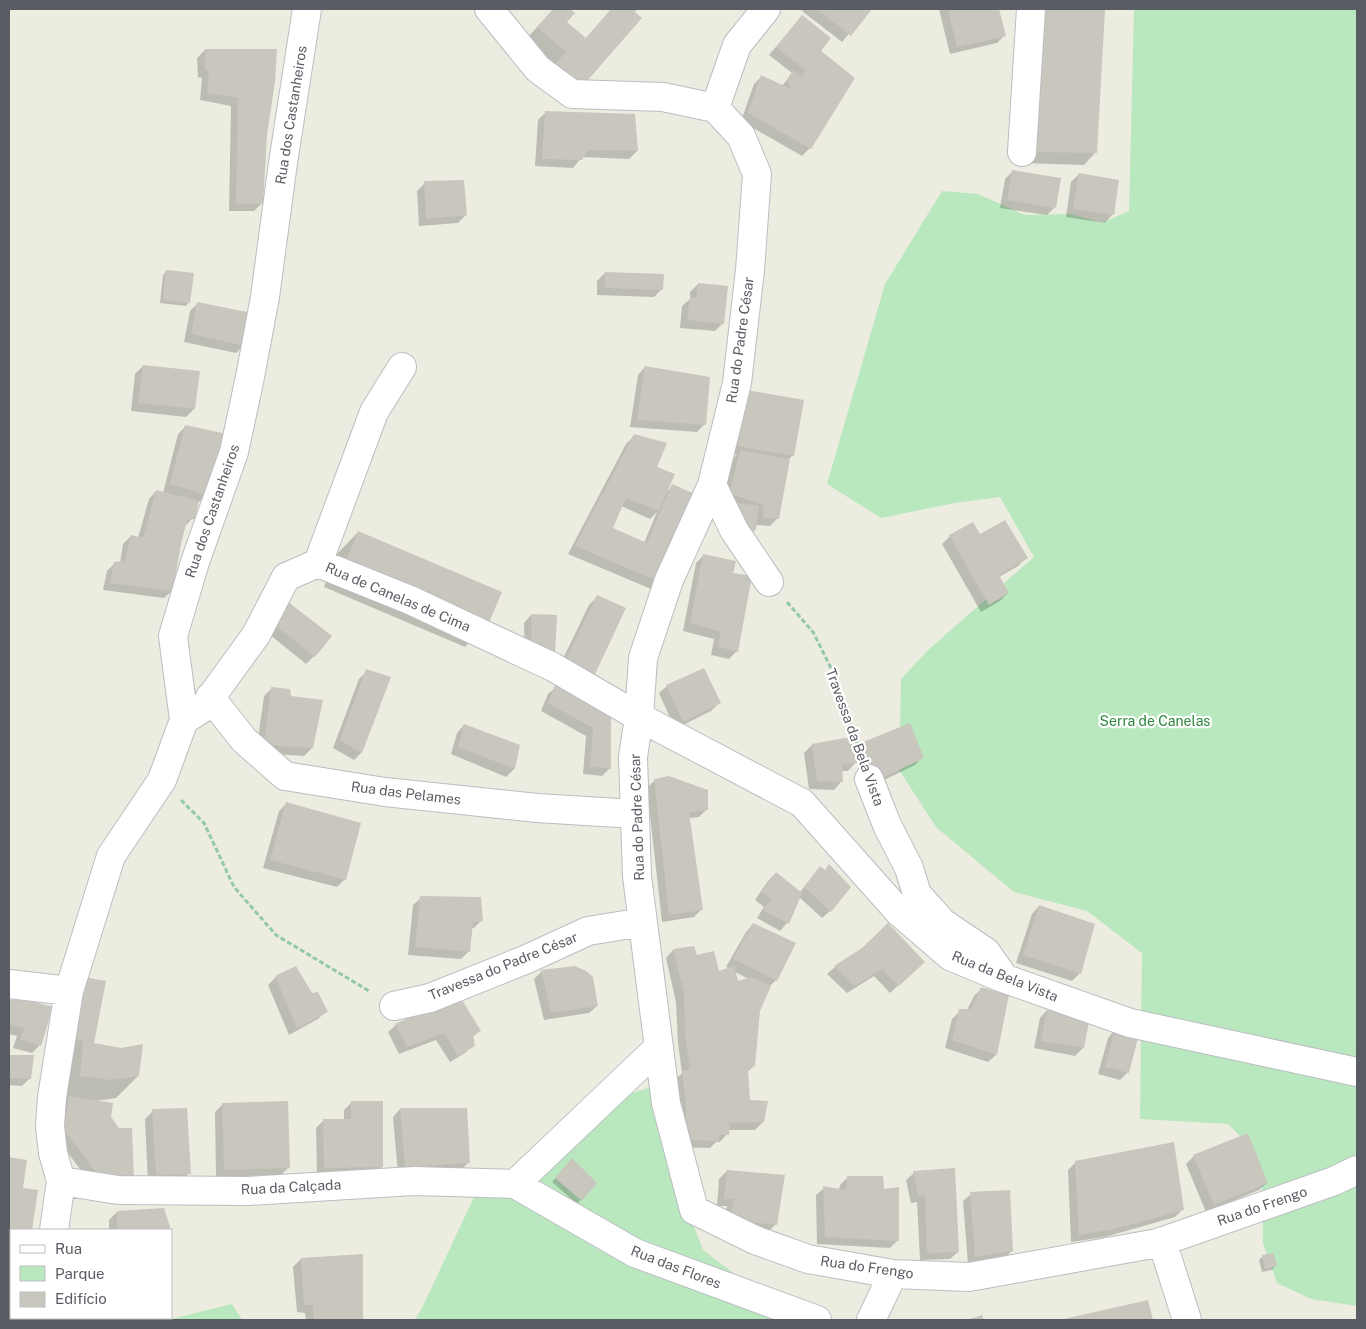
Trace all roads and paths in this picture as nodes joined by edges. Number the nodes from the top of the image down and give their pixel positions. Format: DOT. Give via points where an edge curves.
graph roads {
  1 [pos="307,9"];
  2 [pos="489,9"];
  3 [pos="766,9"];
  4 [pos="1031,9"];
  5 [pos="715,108"];
  6 [pos="1022,152"];
  7 [pos="402,368"];
  8 [pos="712,485"];
  9 [pos="318,564"];
  10 [pos="769,582"];
  11 [pos="210,698"];
  12 [pos="639,718"];
  13 [pos="184,720"];
  14 [pos="869,779"];
  15 [pos="162,780"];
  16 [pos="635,814"];
  17 [pos="643,922"];
  18 [pos="1005,978"];
  19 [pos="9,984"];
  20 [pos="69,991"];
  21 [pos="394,1006"];
  22 [pos="659,1046"];
  23 [pos="1357,1072"];
  24 [pos="1357,1170"];
  25 [pos="61,1180"];
  26 [pos="515,1184"];
  27 [pos="54,1229"];
  28 [pos="1162,1241"];
  29 [pos="893,1274"];
  30 [pos="817,1320"];
  31 [pos="871,1320"];
  32 [pos="1187,1320"];
  1 -- 13 [label="street, Rua dos Castanheiros" via="250,378 234,452 173,636"];
  2 -- 5 [label="street" via="538,69 572,94 663,97"];
  3 -- 5 [label="street" via="737,45"];
  4 -- 6 [label="street"];
  5 -- 8 [label="street, Rua do Padre César" via="740,136 757,174 737,383"];
  7 -- 9 [label="street" via="374,412"];
  8 -- 10 [label="street" via="734,530"];
  8 -- 12 [label="street, Rua do Padre César" via="669,580 643,658"];
  9 -- 11 [label="street, Rua de Canelas de Cima" via="286,577 256,635"];
  9 -- 12 [label="street, Rua de Canelas de Cima" via="410,600 553,667"];
  10 -- 14 [label="path, Travessa da Bela Vista" via="813,632 832,670"];
  11 -- 13 [label="street, Rua de Canelas de Cima"];
  11 -- 16 [label="street, Rua das Pelames" via="244,740 285,776 385,792 537,808"];
  12 -- 16 [label="street, Rua do Padre César" via="633,757"];
  12 -- 18 [label="street, Rua da Bela Vista" via="802,803 906,918 950,956"];
  13 -- 15 [label="street, Rua dos Castanheiros"];
  14 -- 18 [label="street, Travessa da Bela Vista" via="909,868 917,894 943,924 986,952"];
  15 -- 20 [label="street, Rua dos Castanheiros" via="110,856"];
  15 -- 21 [label="path" via="204,823 234,887 276,935"];
  16 -- 17 [label="street, Rua do Padre César" via="637,876"];
  17 -- 21 [label="street, Travessa do Padre César" via="588,931 430,998"];
  17 -- 22 [label="street, Rua do Frengo"];
  18 -- 23 [label="street, Rua da Bela Vista" via="1130,1023"];
  19 -- 20 [label="street"];
  20 -- 25 [label="street" via="50,1126"];
  22 -- 26 [label="street"];
  22 -- 29 [label="street, Rua do Frengo" via="666,1103 694,1210 755,1240 808,1259"];
  24 -- 28 [label="street, Rua do Frengo" via="1334,1182"];
  25 -- 26 [label="street, Rua da Calçada" via="118,1190 248,1190 414,1180"];
  25 -- 27 [label="street"];
  26 -- 30 [label="street, Rua das Flores" via="635,1252"];
  28 -- 29 [label="street, Rua do Frengo" via="969,1277"];
  28 -- 32 [label="street"];
  29 -- 31 [label="street"];
}
